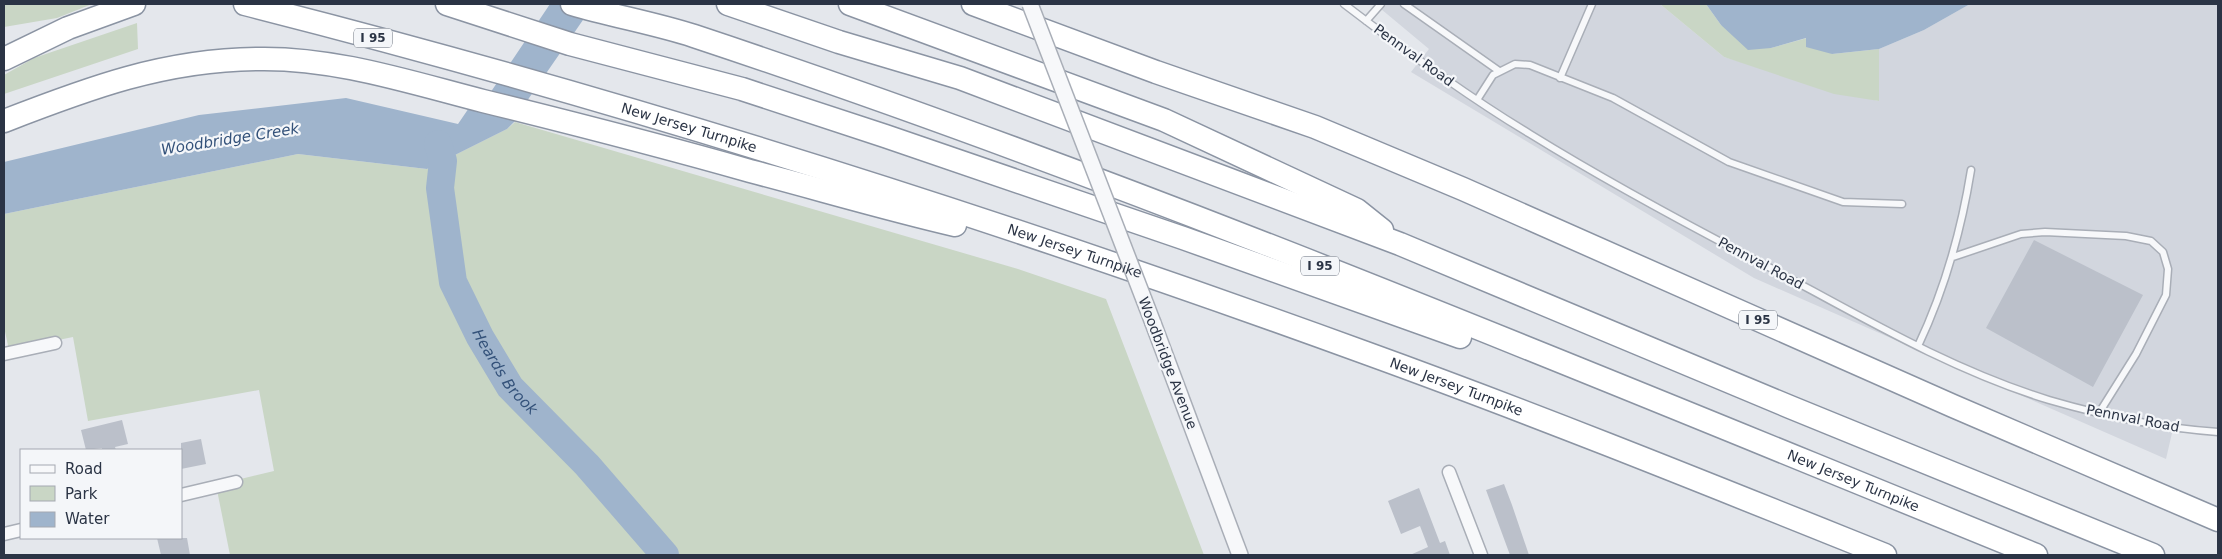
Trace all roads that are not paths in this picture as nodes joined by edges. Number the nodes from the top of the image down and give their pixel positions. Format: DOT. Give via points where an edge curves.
graph roads {
  1 [pos="134,4"];
  2 [pos="245,4"];
  3 [pos="447,4"];
  4 [pos="728,4"];
  5 [pos="850,4"];
  6 [pos="973,4"];
  7 [pos="1030,4"];
  8 [pos="1344,4"];
  9 [pos="1381,4"];
  10 [pos="1404,4"];
  11 [pos="1592,4"];
  12 [pos="583,7"];
  13 [pos="1366,21"];
  14 [pos="4,59"];
  15 [pos="1499,72"];
  16 [pos="1560,78"];
  17 [pos="1477,100"];
  18 [pos="4,121"];
  19 [pos="1971,170"];
  20 [pos="1902,204"];
  21 [pos="1400,244"];
  22 [pos="1090,257"];
  23 [pos="1953,257"];
  24 [pos="55,343"];
  25 [pos="1918,346"];
  26 [pos="4,354"];
  27 [pos="1676,409"];
  28 [pos="2099,413"];
  29 [pos="2218,432"];
  30 [pos="1449,472"];
  31 [pos="236,482"];
  32 [pos="182,495"];
  33 [pos="2218,520"];
  34 [pos="20,530"];
  35 [pos="4,534"];
  36 [pos="1240,555"];
  37 [pos="1481,555"];
  38 [pos="1885,555"];
  39 [pos="2036,555"];
  40 [pos="2154,555"];
  1 -- 14 [label="highway" via="68,28"];
  2 -- 22 [label="highway, New Jersey Turnpike / I 95" via="541,84 790,158"];
  3 -- 27 [label="highway" via="570,44 742,89 876,133"];
  4 -- 21 [label="highway" via="960,78"];
  5 -- 21 [label="highway" via="1164,120 1357,210"];
  6 -- 33 [label="highway, I 95" via="1297,120 1385,156"];
  7 -- 36 [label="street, Woodbridge Avenue, bridge"];
  8 -- 13 [label="lane, Pennval Road"];
  9 -- 13 [label="lane"];
  10 -- 15 [label="lane"];
  11 -- 16 [label="lane"];
  12 -- 27 [label="highway, New Jersey Turnpike / I 95" via="688,34 1107,183"];
  13 -- 17 [label="lane, Pennval Road"];
  15 -- 16 [label="lane" via="1515,64 1530,65"];
  15 -- 17 [label="lane" via="1493,75"];
  16 -- 20 [label="lane" via="1613,98 1729,162 1843,202"];
  17 -- 25 [label="lane, Pennval Road" via="1642,199"];
  18 -- 22 [label="highway" via="95,87 171,66 257,59 301,60 342,66 650,143 869,204"];
  19 -- 23 [label="lane"];
  21 -- 40 [label="highway"];
  22 -- 38 [label="highway, New Jersey Turnpike / I 95" via="1371,355"];
  23 -- 25 [label="lane"];
  23 -- 28 [label="lane" via="2021,234 2045,232 2134,238 2151,241 2163,252 2168,269 2166,296 2136,354"];
  24 -- 26 [label="street"];
  25 -- 28 [label="lane, Pennval Road" via="2004,384"];
  27 -- 39 [label="highway, New Jersey Turnpike / I 95"];
  28 -- 29 [label="lane, Pennval Road" via="2168,427"];
  30 -- 37 [label="street"];
  31 -- 32 [label="street"];
  34 -- 35 [label="street"];
}
